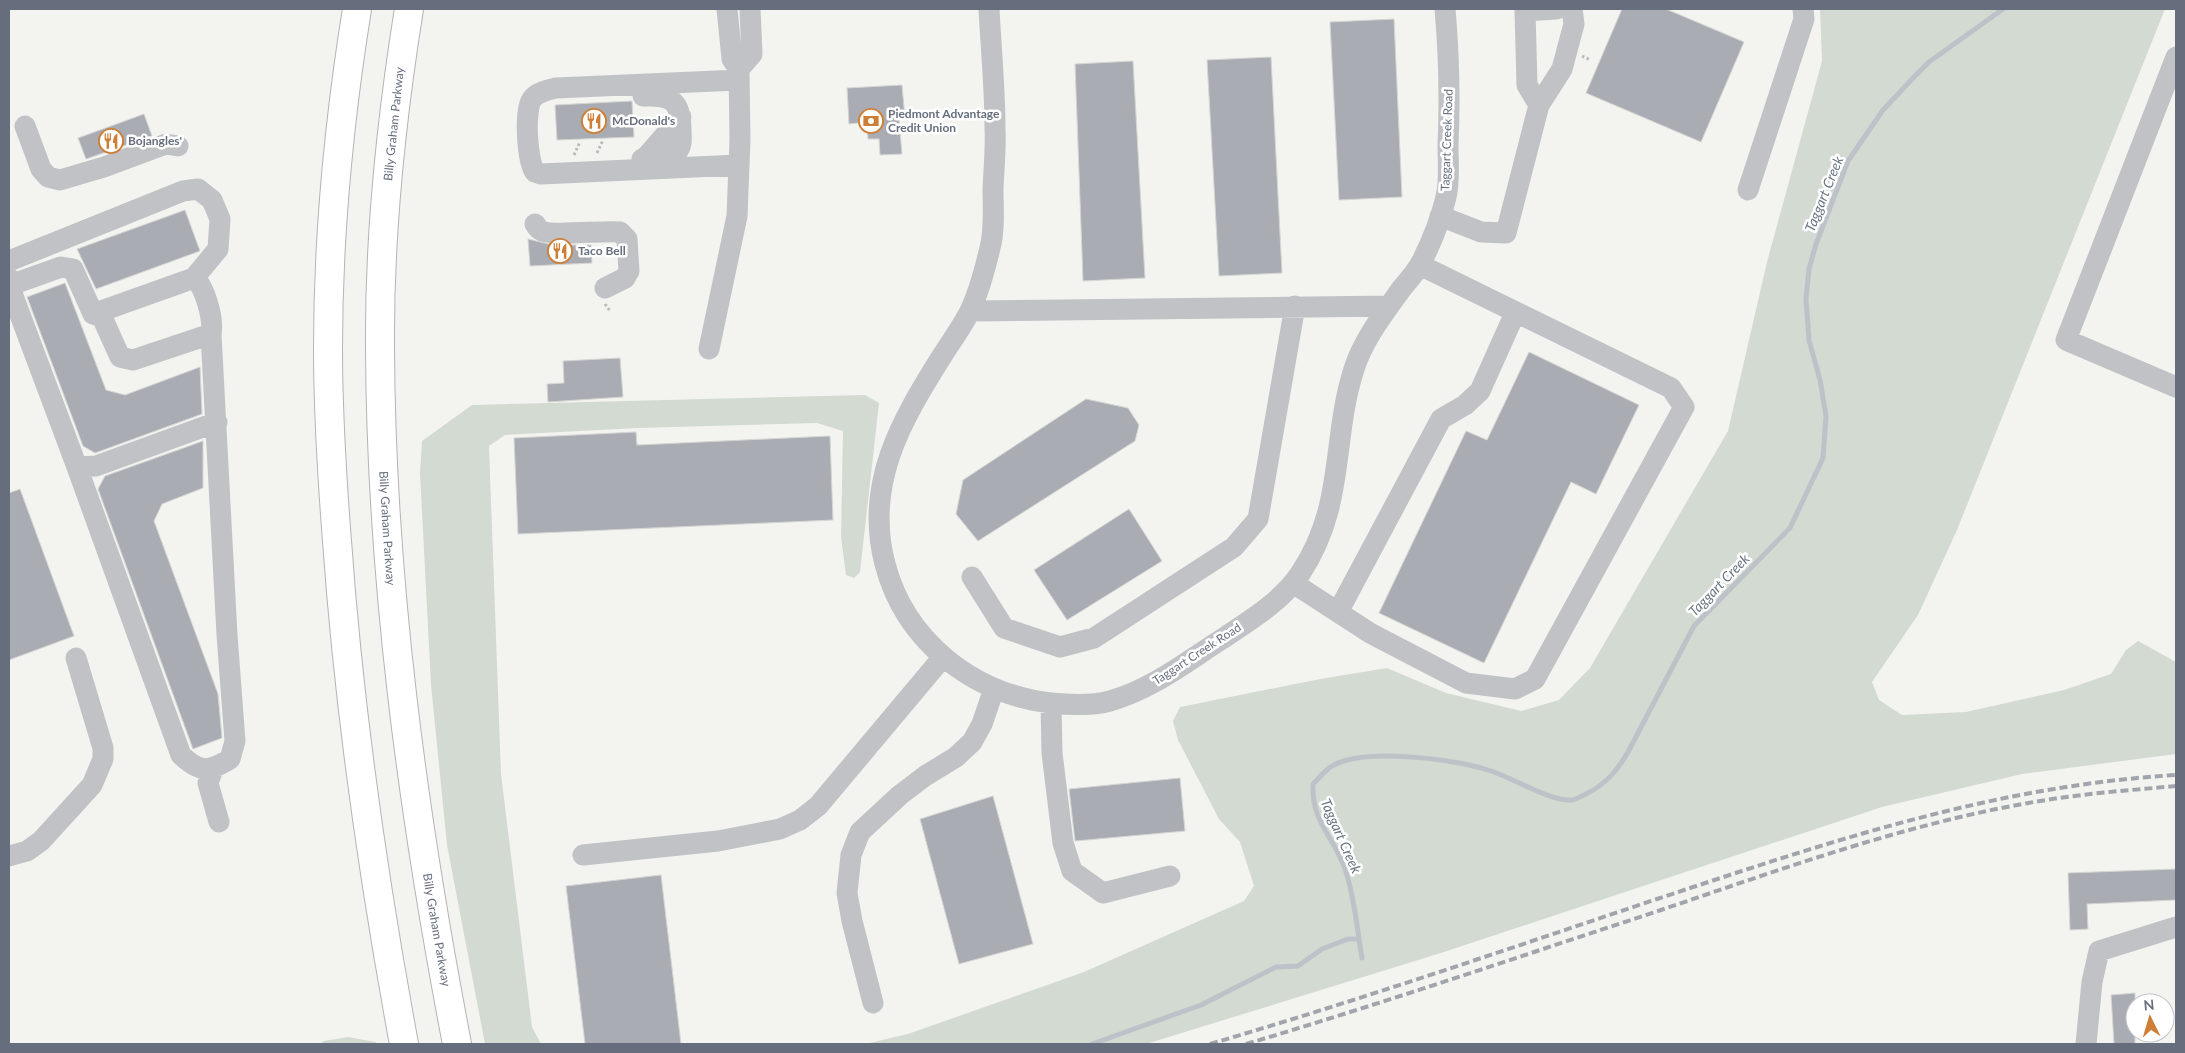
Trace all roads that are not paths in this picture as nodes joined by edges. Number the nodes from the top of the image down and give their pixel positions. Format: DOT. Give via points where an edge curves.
graph roads {
  1 [pos="357,9"];
  2 [pos="409,9"];
  3 [pos="727,9"];
  4 [pos="750,9"];
  5 [pos="989,9"];
  6 [pos="1445,9"];
  7 [pos="1556,9"];
  8 [pos="1572,9"];
  9 [pos="1803,9"];
  10 [pos="2176,57"];
  11 [pos="739,75"];
  12 [pos="688,83"];
  13 [pos="1539,105"];
  14 [pos="25,126"];
  15 [pos="178,146"];
  16 [pos="739,165"];
  17 [pos="674,168"];
  18 [pos="608,171"];
  19 [pos="551,173"];
  20 [pos="1748,190"];
  21 [pos="1440,216"];
  22 [pos="535,224"];
  23 [pos="1420,265"];
  24 [pos="9,274"];
  25 [pos="194,278"];
  26 [pos="605,288"];
  27 [pos="1295,306"];
  28 [pos="1389,306"];
  29 [pos="970,311"];
  30 [pos="1515,313"];
  31 [pos="93,314"];
  32 [pos="212,334"];
  33 [pos="709,349"];
  34 [pos="2176,387"];
  35 [pos="217,422"];
  36 [pos="77,467"];
  37 [pos="972,578"];
  38 [pos="1293,583"];
  39 [pos="1338,612"];
  40 [pos="943,657"];
  41 [pos="76,658"];
  42 [pos="994,689"];
  43 [pos="1051,703"];
  44 [pos="213,769"];
  45 [pos="219,822"];
  46 [pos="583,855"];
  47 [pos="9,856"];
  48 [pos="1170,876"];
  49 [pos="2176,927"];
  50 [pos="873,1003"];
  51 [pos="404,1044"];
  52 [pos="457,1044"];
  53 [pos="2086,1044"];
  1 -- 51 [label="highway" via="343,93 330,261 328,349 333,485 357,758"];
  2 -- 52 [label="highway, Billy Graham Parkway" via="395,99 382,263 380,348 385,482 409,751 428,885"];
  3 -- 11 [label="street" via="732,58"];
  4 -- 11 [label="street" via="752,54"];
  5 -- 29 [label="street, Taggart Creek Road" via="996,130 992,241"];
  6 -- 21 [label="street, Taggart Creek Road" via="1450,99 1447,193"];
  7 -- 13 [label="street" via="1525,11 1527,85"];
  8 -- 13 [label="street" via="1574,24 1562,69"];
  9 -- 20 [label="street" via="1804,19"];
  10 -- 34 [label="street" via="2066,340"];
  11 -- 12 [label="street"];
  11 -- 16 [label="street"];
  12 -- 17 [label="street" via="689,154 684,163"];
  12 -- 19 [label="street" via="556,88 533,97 528,107 529,160 535,172"];
  13 -- 21 [label="street" via="1506,233 1481,232"];
  14 -- 15 [label="street" via="40,169 48,177 60,180 166,144"];
  16 -- 17 [label="street"];
  16 -- 33 [label="street" via="737,216"];
  17 -- 18 [label="street"];
  18 -- 19 [label="street"];
  18 -- 19 [label="street" via="630,159 661,158 677,152 682,141 681,117 672,100 664,96 547,101 539,106 537,112 538,160 542,169"];
  21 -- 23 [label="street, Taggart Creek Road"];
  22 -- 26 [label="street" via="549,233 620,232 627,239 629,271 626,278"];
  23 -- 28 [label="street, Taggart Creek Road"];
  23 -- 30 [label="street"];
  24 -- 25 [label="street" via="183,191 198,189 212,200 220,219 218,249"];
  24 -- 31 [label="street" via="19,282 61,267 73,269"];
  24 -- 36 [label="street" via="13,296"];
  25 -- 31 [label="street"];
  25 -- 32 [label="street" via="200,283 214,324"];
  27 -- 28 [label="street"];
  27 -- 29 [label="street"];
  27 -- 37 [label="street" via="1258,519 1234,547 1094,638 1060,647 1004,628"];
  28 -- 38 [label="street, Taggart Creek Road" via="1362,348 1354,368 1329,513 1319,541"];
  29 -- 40 [label="street, Taggart Creek Road" via="904,418 881,484 879,506 885,566 896,595 912,622"];
  30 -- 39 [label="street" via="1480,391 1465,405 1441,419"];
  30 -- 39 [label="street" via="1671,388 1684,408 1535,679 1515,689 1466,683 1370,633"];
  31 -- 32 [label="street" via="102,317 120,357 133,360"];
  32 -- 35 [label="street"];
  35 -- 36 [label="street" via="96,466"];
  35 -- 44 [label="street" via="235,741 230,759"];
  36 -- 44 [label="street" via="181,755 193,766"];
  38 -- 39 [label="street"];
  38 -- 43 [label="street, Taggart Creek Road" via="1282,596 1159,680 1108,702"];
  40 -- 42 [label="street, Taggart Creek Road" via="973,680"];
  40 -- 46 [label="street" via="818,806 800,820 780,829 718,842"];
  41 -- 47 [label="street" via="103,748 103,759 92,785 42,841 27,851"];
  42 -- 43 [label="street, Taggart Creek Road" via="1028,700"];
  42 -- 50 [label="street" via="972,742 956,757 906,790 860,832 851,855 847,893"];
  43 -- 48 [label="street" via="1052,753 1063,843 1072,870 1103,893"];
  44 -- 45 [label="street" via="208,783"];
  49 -- 53 [label="street" via="2099,950 2092,982"];
}
